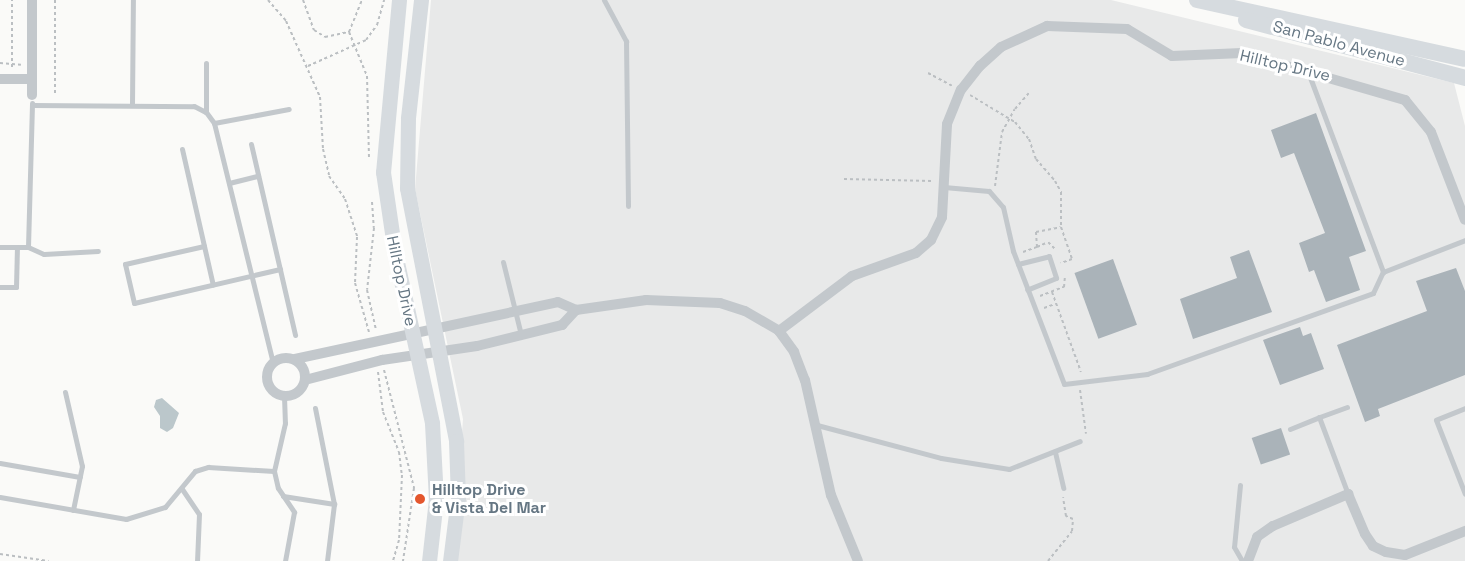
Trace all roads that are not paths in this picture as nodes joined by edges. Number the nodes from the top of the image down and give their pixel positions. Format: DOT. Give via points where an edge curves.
graph roads {
  1 [pos="33,0"];
  2 [pos="133,0"];
  3 [pos="399,0"];
  4 [pos="421,0"];
  5 [pos="604,0"];
  6 [pos="1197,0"];
  7 [pos="1215,4"];
  8 [pos="1465,59"];
  9 [pos="206,63"];
  10 [pos="1308,71"];
  11 [pos="1465,78"];
  12 [pos="6,79"];
  13 [pos="32,79"];
  14 [pos="32,100"];
  15 [pos="132,105"];
  16 [pos="289,109"];
  17 [pos="206,112"];
  18 [pos="214,123"];
  19 [pos="251,144"];
  20 [pos="182,149"];
  21 [pos="258,176"];
  22 [pos="229,183"];
  23 [pos="944,187"];
  24 [pos="628,206"];
  25 [pos="1465,220"];
  26 [pos="1465,240"];
  27 [pos="204,246"];
  28 [pos="0,247"];
  29 [pos="17,247"];
  30 [pos="28,247"];
  31 [pos="98,251"];
  32 [pos="503,262"];
  33 [pos="1017,264"];
  34 [pos="280,269"];
  35 [pos="1383,272"];
  36 [pos="251,276"];
  37 [pos="213,285"];
  38 [pos="0,287"];
  39 [pos="1027,290"];
  40 [pos="576,310"];
  41 [pos="515,311"];
  42 [pos="434,328"];
  43 [pos="779,331"];
  44 [pos="412,332"];
  45 [pos="296,335"];
  46 [pos="521,335"];
  47 [pos="440,351"];
  48 [pos="417,355"];
  49 [pos="295,360"];
  50 [pos="273,363"];
  51 [pos="305,380"];
  52 [pos="65,392"];
  53 [pos="284,396"];
  54 [pos="1347,407"];
  55 [pos="315,408"];
  56 [pos="1465,408"];
  57 [pos="1319,417"];
  58 [pos="817,425"];
  59 [pos="1290,429"];
  60 [pos="1080,441"];
  61 [pos="1055,452"];
  62 [pos="0,463"];
  63 [pos="274,471"];
  64 [pos="80,477"];
  65 [pos="1240,485"];
  66 [pos="1063,488"];
  67 [pos="182,489"];
  68 [pos="1348,494"];
  69 [pos="1465,494"];
  70 [pos="283,496"];
  71 [pos="0,497"];
  72 [pos="334,504"];
  73 [pos="74,510"];
  74 [pos="1465,531"];
  75 [pos="197,561"];
  76 [pos="285,561"];
  77 [pos="327,561"];
  78 [pos="429,561"];
  79 [pos="450,561"];
  80 [pos="858,561"];
  81 [pos="1242,561"];
  82 [pos="1248,561"];
  1 -- 13 [label="street"];
  2 -- 15 [label="lane"];
  3 -- 44 [label="main road, Hilltop Drive" via="383,172 394,253"];
  4 -- 42 [label="main road, Hilltop Drive" via="408,118 407,188"];
  5 -- 24 [label="lane" via="626,41"];
  6 -- 7 [label="main road, San Pablo Avenue"];
  7 -- 8 [label="main road, San Pablo Avenue"];
  7 -- 11 [label="main road, San Pablo Avenue" via="1247,20"];
  9 -- 17 [label="lane"];
  10 -- 23 [label="street, Hilltop Drive" via="1242,53 1172,56 1127,29 1047,26 1001,47 961,90 947,124"];
  10 -- 25 [label="street, Hilltop Drive" via="1405,100 1431,132"];
  10 -- 35 [label="lane"];
  12 -- 13 [label="street"];
  13 -- 14 [label="street"];
  14 -- 15 [label="lane" via="55,105"];
  14 -- 30 [label="lane"];
  15 -- 17 [label="lane" via="194,106"];
  16 -- 18 [label="lane"];
  17 -- 18 [label="lane"];
  18 -- 22 [label="lane"];
  19 -- 21 [label="lane"];
  20 -- 27 [label="lane"];
  21 -- 22 [label="lane"];
  21 -- 34 [label="lane"];
  22 -- 36 [label="lane"];
  23 -- 33 [label="lane" via="978,188 998,199"];
  23 -- 43 [label="street, Hilltop Drive" via="942,217 931,240 916,253 852,276"];
  26 -- 35 [label="lane"];
  27 -- 37 [label="lane"];
  27 -- 37 [label="lane" via="125,264 134,303"];
  28 -- 29 [label="lane"];
  29 -- 30 [label="lane"];
  29 -- 38 [label="lane" via="16,287"];
  30 -- 31 [label="lane" via="45,254"];
  32 -- 41 [label="lane"];
  33 -- 39 [label="lane"];
  33 -- 39 [label="lane" via="1048,256 1056,278"];
  34 -- 36 [label="lane"];
  34 -- 45 [label="lane"];
  35 -- 39 [label="lane" via="1373,293 1147,374 1064,384"];
  36 -- 37 [label="lane"];
  36 -- 50 [label="lane"];
  40 -- 41 [label="street" via="558,302"];
  40 -- 43 [label="street" via="646,300 720,303"];
  40 -- 46 [label="street" via="562,325"];
  41 -- 42 [label="street"];
  41 -- 46 [label="lane"];
  42 -- 44 [label="street"];
  42 -- 47 [label="main road, Hilltop Drive"];
  43 -- 58 [label="street" via="798,361"];
  44 -- 48 [label="main road, Hilltop Drive"];
  44 -- 49 [label="street"];
  46 -- 47 [label="street"];
  47 -- 48 [label="street"];
  47 -- 79 [label="main road, Hilltop Drive" via="458,468"];
  48 -- 51 [label="street"];
  48 -- 78 [label="main road, Hilltop Drive" via="435,450 436,506"];
  49 -- 50 [label="street" via="287,357"];
  49 -- 51 [label="street" via="301,364"];
  50 -- 53 [label="street" via="268,381"];
  51 -- 53 [label="street" via="298,392"];
  52 -- 64 [label="lane" via="82,466"];
  53 -- 63 [label="lane" via="285,423"];
  54 -- 57 [label="lane"];
  55 -- 72 [label="lane"];
  56 -- 69 [label="lane" via="1436,420"];
  57 -- 59 [label="lane"];
  57 -- 68 [label="lane"];
  58 -- 61 [label="lane" via="941,458 1008,469"];
  58 -- 80 [label="street" via="831,495"];
  60 -- 61 [label="lane"];
  61 -- 66 [label="lane"];
  62 -- 64 [label="lane"];
  63 -- 67 [label="lane" via="208,467 195,471"];
  63 -- 70 [label="lane"];
  64 -- 73 [label="lane"];
  65 -- 81 [label="lane" via="1234,547"];
  67 -- 73 [label="lane" via="165,507 148,515 126,519"];
  67 -- 75 [label="lane" via="193,499 199,514"];
  68 -- 74 [label="street" via="1365,534 1373,546 1386,552 1405,555"];
  68 -- 82 [label="street" via="1273,526 1257,537"];
  70 -- 72 [label="lane"];
  70 -- 76 [label="lane" via="294,512"];
  71 -- 73 [label="lane"];
  72 -- 77 [label="lane"];
}
